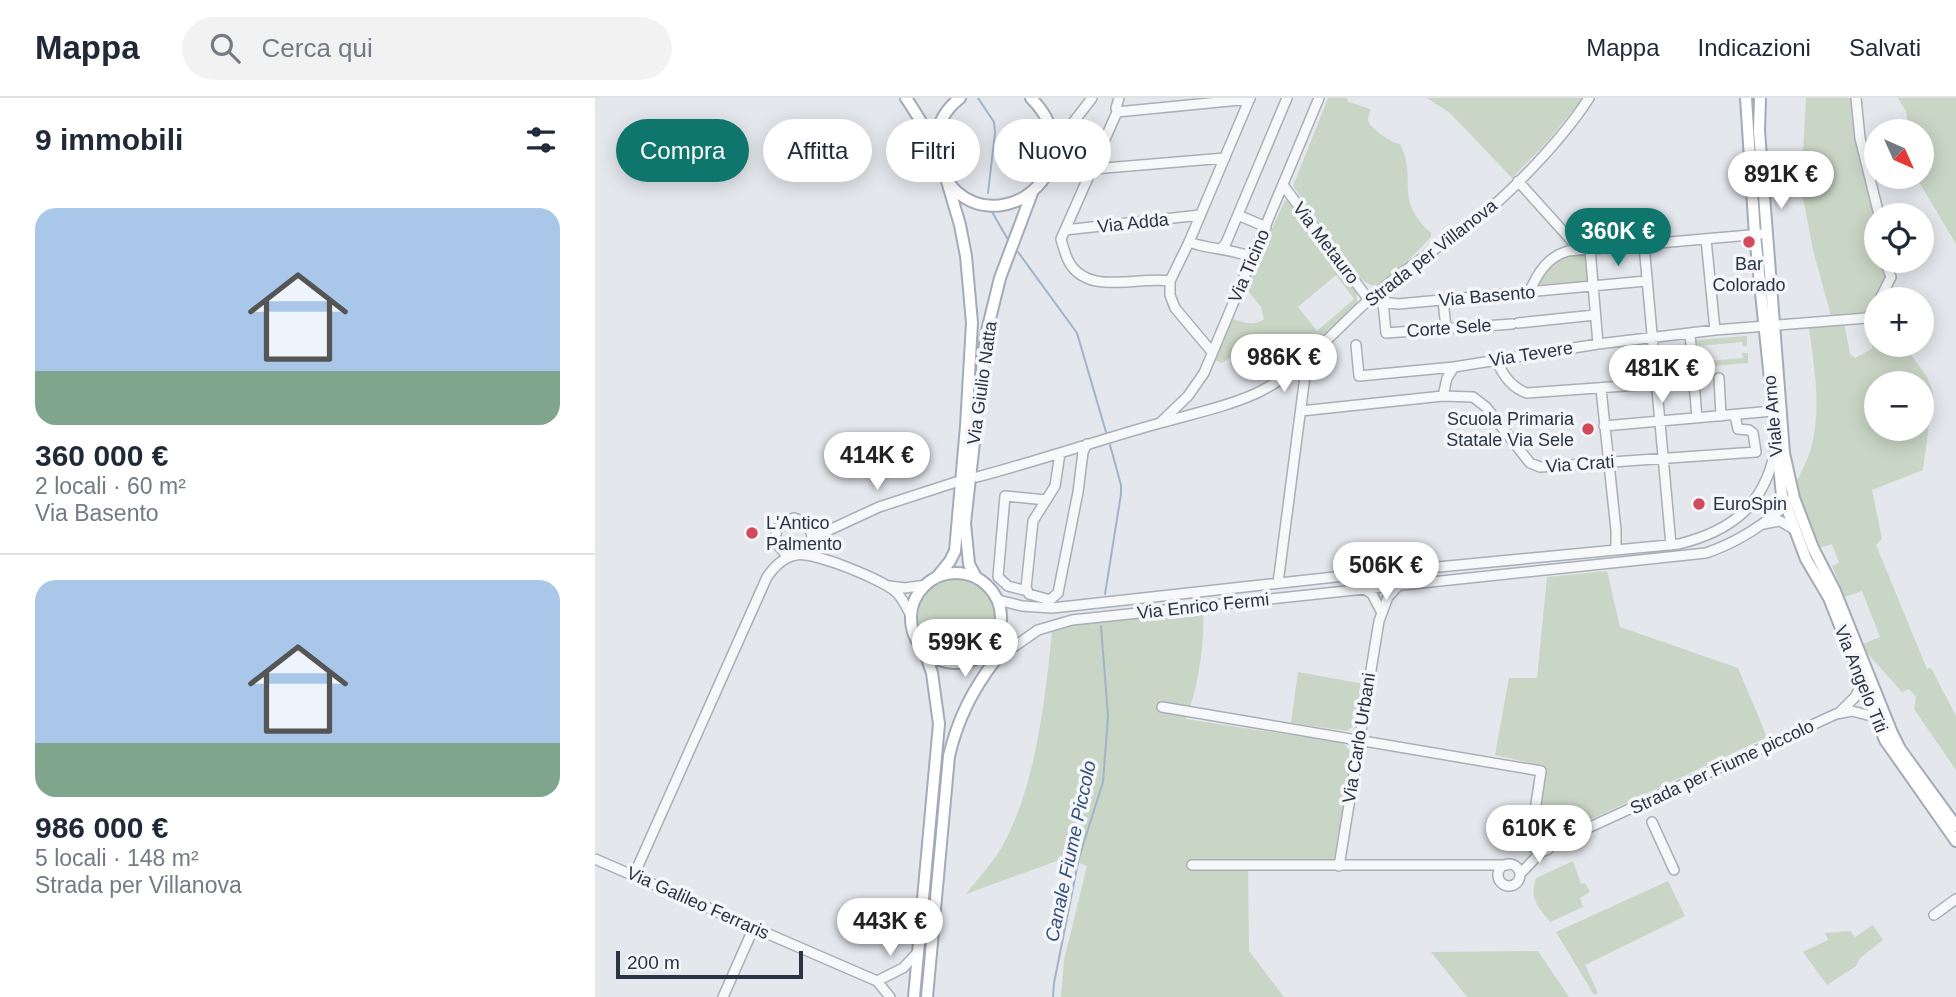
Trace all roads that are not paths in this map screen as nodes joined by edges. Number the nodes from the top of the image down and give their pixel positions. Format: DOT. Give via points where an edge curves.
graph roads {
  1 [pos="907,98"];
  2 [pos="960,98"];
  3 [pos="1031,98"];
  4 [pos="1092,98"];
  5 [pos="1119,98"];
  6 [pos="1250,98"];
  7 [pos="1287,98"];
  8 [pos="1319,98"];
  9 [pos="1589,98"];
  10 [pos="1739,98"];
  11 [pos="1746,98"];
  12 [pos="1760,98"];
  13 [pos="1856,98"];
  14 [pos="1183,101"];
  15 [pos="1117,112"];
  16 [pos="919,119"];
  17 [pos="942,119"];
  18 [pos="1048,119"];
  19 [pos="1076,119"];
  20 [pos="1111,126"];
  21 [pos="1225,158"];
  22 [pos="1111,168"];
  23 [pos="1518,181"];
  24 [pos="947,182"];
  25 [pos="948,182"];
  26 [pos="1040,182"];
  27 [pos="1087,182"];
  28 [pos="1283,186"];
  29 [pos="1032,192"];
  30 [pos="1876,203"];
  31 [pos="1200,215"];
  32 [pos="1238,215"];
  33 [pos="1266,227"];
  34 [pos="1065,230"];
  35 [pos="1767,232"];
  36 [pos="1755,235"];
  37 [pos="1706,239"];
  38 [pos="1189,242"];
  39 [pos="1644,245"];
  40 [pos="1221,249"];
  41 [pos="1585,250"];
  42 [pos="1253,258"];
  43 [pos="1170,281"];
  44 [pos="1646,281"];
  45 [pos="1592,285"];
  46 [pos="1529,293"];
  47 [pos="1369,300"];
  48 [pos="1443,300"];
  49 [pos="1383,302"];
  50 [pos="1595,315"];
  51 [pos="1864,318"];
  52 [pos="1770,326"];
  53 [pos="1446,328"];
  54 [pos="1714,330"];
  55 [pos="1690,334"];
  56 [pos="1651,339"];
  57 [pos="1598,344"];
  58 [pos="1356,345"];
  59 [pos="1212,352"];
  60 [pos="1496,359"];
  61 [pos="1307,361"];
  62 [pos="1454,367"];
  63 [pos="1719,378"];
  64 [pos="1694,381"];
  65 [pos="1656,385"];
  66 [pos="1601,389"];
  67 [pos="1443,396"];
  68 [pos="1301,411"];
  69 [pos="1773,411"];
  70 [pos="1721,416"];
  71 [pos="1735,416"];
  72 [pos="1697,418"];
  73 [pos="1660,420"];
  74 [pos="1160,423"];
  75 [pos="1604,426"];
  76 [pos="1087,444"];
  77 [pos="1775,451"];
  78 [pos="1060,453"];
  79 [pos="1663,458"];
  80 [pos="1609,461"];
  81 [pos="977,477"];
  82 [pos="956,482"];
  83 [pos="1794,498"];
  84 [pos="1046,500"];
  85 [pos="1785,506"];
  86 [pos="1761,525"];
  87 [pos="1792,527"];
  88 [pos="812,538"];
  89 [pos="1671,545"];
  90 [pos="1616,550"];
  91 [pos="802,554"];
  92 [pos="789,557"];
  93 [pos="937,577"];
  94 [pos="976,578"];
  95 [pos="1278,583"];
  96 [pos="926,584"];
  97 [pos="887,586"];
  98 [pos="1398,586"];
  99 [pos="1365,589"];
  100 [pos="1027,591"];
  101 [pos="998,600"];
  102 [pos="1381,611"];
  103 [pos="911,616"];
  104 [pos="996,640"];
  105 [pos="925,652"];
  106 [pos="976,659"];
  107 [pos="996,659"];
  108 [pos="1862,684"];
  109 [pos="1162,707"];
  110 [pos="1836,714"];
  111 [pos="1875,717"];
  112 [pos="1358,740"];
  113 [pos="1535,810"];
  114 [pos="1652,822"];
  115 [pos="1956,826"];
  116 [pos="1548,831"];
  117 [pos="1571,836"];
  118 [pos="1531,840"];
  119 [pos="1956,841"];
  120 [pos="1547,848"];
  121 [pos="595,859"];
  122 [pos="1192,865"];
  123 [pos="1339,866"];
  124 [pos="1487,866"];
  125 [pos="1514,869"];
  126 [pos="1674,870"];
  127 [pos="634,875"];
  128 [pos="1498,876"];
  129 [pos="1956,899"];
  130 [pos="1934,915"];
  131 [pos="754,927"];
  132 [pos="917,953"];
  133 [pos="877,981"];
  134 [pos="723,997"];
  135 [pos="890,997"];
  136 [pos="914,997"];
  137 [pos="926,997"];
  1 -- 16 [label="main road, Via Giulio Natta"];
  2 -- 17 [label="main road"];
  3 -- 18 [label="main road"];
  4 -- 19 [label="street"];
  5 -- 15 [label="street, Via Adda"];
  6 -- 14 [label="street"];
  6 -- 21 [label="street"];
  7 -- 32 [label="street"];
  8 -- 28 [label="street, Via Ticino"];
  9 -- 23 [label="street, Strada per Villanova"];
  10 -- 11 [label="street"];
  11 -- 36 [label="main road, Viale Arno"];
  12 -- 35 [label="main road, Viale Arno"];
  13 -- 30 [label="street" via="1860,138"];
  14 -- 15 [label="street"];
  15 -- 20 [label="street, Via Adda"];
  21 -- 22 [label="street"];
  21 -- 31 [label="street"];
  23 -- 41 [label="street"];
  23 -- 47 [label="street, Strada per Villanova" via="1474,222"];
  24 -- 93 [label="main road, Via Giulio Natta" via="966,256 972,323 955,551"];
  25 -- 29 [label="main road" via="977,203 1015,202"];
  26 -- 29 [label="main road, Via Giulio Natta"];
  27 -- 34 [label="street, Via Adda"];
  28 -- 33 [label="street, Via Ticino"];
  28 -- 47 [label="street, Via Metauro"];
  29 -- 94 [label="main road, Via Giulio Natta" via="1000,278 986,335 965,523 969,564"];
  31 -- 34 [label="street, Via Adda"];
  31 -- 38 [label="street"];
  32 -- 33 [label="street"];
  32 -- 40 [label="street"];
  33 -- 42 [label="street, Via Ticino"];
  34 -- 43 [label="street" via="1061,239 1068,261 1089,279"];
  35 -- 36 [label="street"];
  35 -- 52 [label="main road, Viale Arno"];
  36 -- 37 [label="street"];
  36 -- 52 [label="main road, Viale Arno"];
  37 -- 39 [label="street"];
  37 -- 54 [label="street"];
  38 -- 40 [label="street"];
  38 -- 43 [label="street"];
  39 -- 41 [label="street"];
  39 -- 44 [label="street"];
  40 -- 42 [label="street"];
  41 -- 45 [label="street"];
  41 -- 46 [label="street" via="1559,253 1535,278"];
  42 -- 59 [label="street, Via Ticino"];
  43 -- 59 [label="street" via="1175,308"];
  44 -- 45 [label="street, Via Basento"];
  44 -- 56 [label="street"];
  45 -- 46 [label="street, Via Basento"];
  45 -- 50 [label="street"];
  46 -- 48 [label="street, Via Basento"];
  47 -- 49 [label="street, Via Basento"];
  47 -- 61 [label="street, Strada per Villanova"];
  48 -- 49 [label="street, Via Basento"];
  48 -- 53 [label="street"];
  49 -- 53 [label="street, Corte Sele" via="1386,333"];
  50 -- 53 [label="street, Corte Sele"];
  50 -- 57 [label="street"];
  51 -- 52 [label="street, Via Tevere"];
  52 -- 54 [label="street, Via Tevere"];
  52 -- 69 [label="main road, Viale Arno"];
  52 -- 83 [label="main road, Viale Arno" via="1784,453"];
  54 -- 55 [label="street, Via Tevere"];
  55 -- 56 [label="street, Via Tevere"];
  55 -- 64 [label="street"];
  56 -- 57 [label="street, Via Tevere"];
  56 -- 65 [label="street"];
  57 -- 60 [label="street, Via Tevere"];
  58 -- 62 [label="street, Via Tevere" via="1359,376"];
  59 -- 74 [label="street, Via Ticino" via="1188,396"];
  60 -- 62 [label="street, Via Tevere"];
  60 -- 66 [label="street" via="1502,374 1527,394"];
  61 -- 68 [label="street, Via Enrico Fermi"];
  61 -- 74 [label="street, Strada per Villanova" via="1258,392"];
  62 -- 67 [label="street"];
  63 -- 70 [label="street"];
  64 -- 65 [label="street"];
  64 -- 72 [label="street"];
  65 -- 66 [label="street"];
  65 -- 73 [label="street"];
  66 -- 75 [label="street"];
  67 -- 68 [label="street, Via Crati"];
  67 -- 80 [label="street, Via Crati" via="1473,397 1486,407 1535,467"];
  68 -- 95 [label="street, Via Enrico Fermi"];
  69 -- 71 [label="street"];
  69 -- 77 [label="main road, Viale Arno"];
  70 -- 71 [label="street"];
  70 -- 72 [label="street"];
  71 -- 79 [label="street, Via Crati" via="1738,429 1753,433 1756,452"];
  72 -- 73 [label="street"];
  73 -- 75 [label="street"];
  73 -- 79 [label="street"];
  74 -- 76 [label="street, Strada per Villanova"];
  75 -- 80 [label="street"];
  76 -- 78 [label="street, Strada per Villanova"];
  76 -- 100 [label="street" via="1058,593 1050,600"];
  77 -- 85 [label="main road, Viale Arno"];
  77 -- 89 [label="street, Via Enrico Fermi" via="1762,490 1741,514 1705,538"];
  78 -- 81 [label="street, Strada per Villanova"];
  78 -- 84 [label="street" via="1055,486"];
  79 -- 80 [label="street, Via Crati"];
  79 -- 89 [label="street"];
  80 -- 90 [label="street"];
  82 -- 88 [label="street" via="880,506"];
  83 -- 85 [label="street, Via Enrico Fermi"];
  83 -- 115 [label="main road, Via Angelo Titi" via="1892,733"];
  84 -- 100 [label="street" via="1033,521"];
  84 -- 100 [label="street" via="1005,496 998,577 1008,586"];
  85 -- 86 [label="street, Via Enrico Fermi"];
  85 -- 87 [label="main road, Via Angelo Titi"];
  86 -- 87 [label="street" via="1780,521"];
  86 -- 98 [label="street, Via Enrico Fermi" via="1706,553"];
  87 -- 108 [label="main road, Via Angelo Titi" via="1829,598"];
  88 -- 91 [label="street"];
  88 -- 92 [label="street" via="803,521 794,518 780,525 777,543"];
  89 -- 90 [label="street, Via Enrico Fermi"];
  90 -- 95 [label="street, Via Enrico Fermi"];
  91 -- 92 [label="street"];
  91 -- 97 [label="street" via="836,563"];
  92 -- 127 [label="street" via="767,577"];
  93 -- 94 [label="main road" via="963,573"];
  93 -- 96 [label="main road"];
  94 -- 101 [label="main road"];
  95 -- 101 [label="street, Via Enrico Fermi" via="1052,608"];
  96 -- 97 [label="street"];
  96 -- 103 [label="main road" via="915,599"];
  97 -- 103 [label="street" via="898,593"];
  98 -- 99 [label="street, Via Enrico Fermi"];
  98 -- 102 [label="street, Via Carlo Urbani"];
  99 -- 102 [label="street"];
  99 -- 107 [label="street, Via Enrico Fermi" via="1072,620 1038,631"];
  101 -- 104 [label="main road" via="1001,614"];
  102 -- 112 [label="street, Via Carlo Urbani"];
  103 -- 105 [label="main road" via="916,640"];
  104 -- 106 [label="main road"];
  104 -- 107 [label="main road"];
  105 -- 106 [label="main road" via="949,664"];
  105 -- 132 [label="main road" via="939,724"];
  106 -- 107 [label="main road"];
  107 -- 137 [label="main road, Via Enrico Fermi" via="966,703 949,756"];
  108 -- 110 [label="street" via="1849,705"];
  108 -- 111 [label="main road, Via Angelo Titi"];
  109 -- 112 [label="street"];
  110 -- 111 [label="street, Strada per Fiume piccolo" via="1852,711"];
  110 -- 117 [label="street, Strada per Fiume piccolo"];
  111 -- 119 [label="main road, Via Angelo Titi" via="1896,759"];
  112 -- 113 [label="street" via="1541,771"];
  112 -- 123 [label="street, Via Carlo Urbani"];
  113 -- 116 [label="street"];
  113 -- 118 [label="street"];
  114 -- 126 [label="street"];
  116 -- 117 [label="street"];
  116 -- 118 [label="street" via="1536,831"];
  116 -- 120 [label="street" via="1552,838"];
  117 -- 120 [label="street, Strada per Fiume piccolo"];
  118 -- 120 [label="street" via="1536,849"];
  118 -- 125 [label="street" via="1526,860"];
  120 -- 125 [label="street"];
  121 -- 127 [label="street, Via Galileo Ferraris"];
  122 -- 123 [label="street"];
  123 -- 124 [label="street"];
  124 -- 125 [label="street"];
  124 -- 128 [label="street"];
  125 -- 128 [label="street" via="1501,869"];
  125 -- 128 [label="street" via="1516,883 1510,886"];
  127 -- 131 [label="street, Via Galileo Ferraris"];
  129 -- 130 [label="street"];
  131 -- 133 [label="street, Via Galileo Ferraris"];
  131 -- 134 [label="street"];
  132 -- 133 [label="street" via="903,968"];
  132 -- 136 [label="main road"];
  133 -- 135 [label="street"];
}
